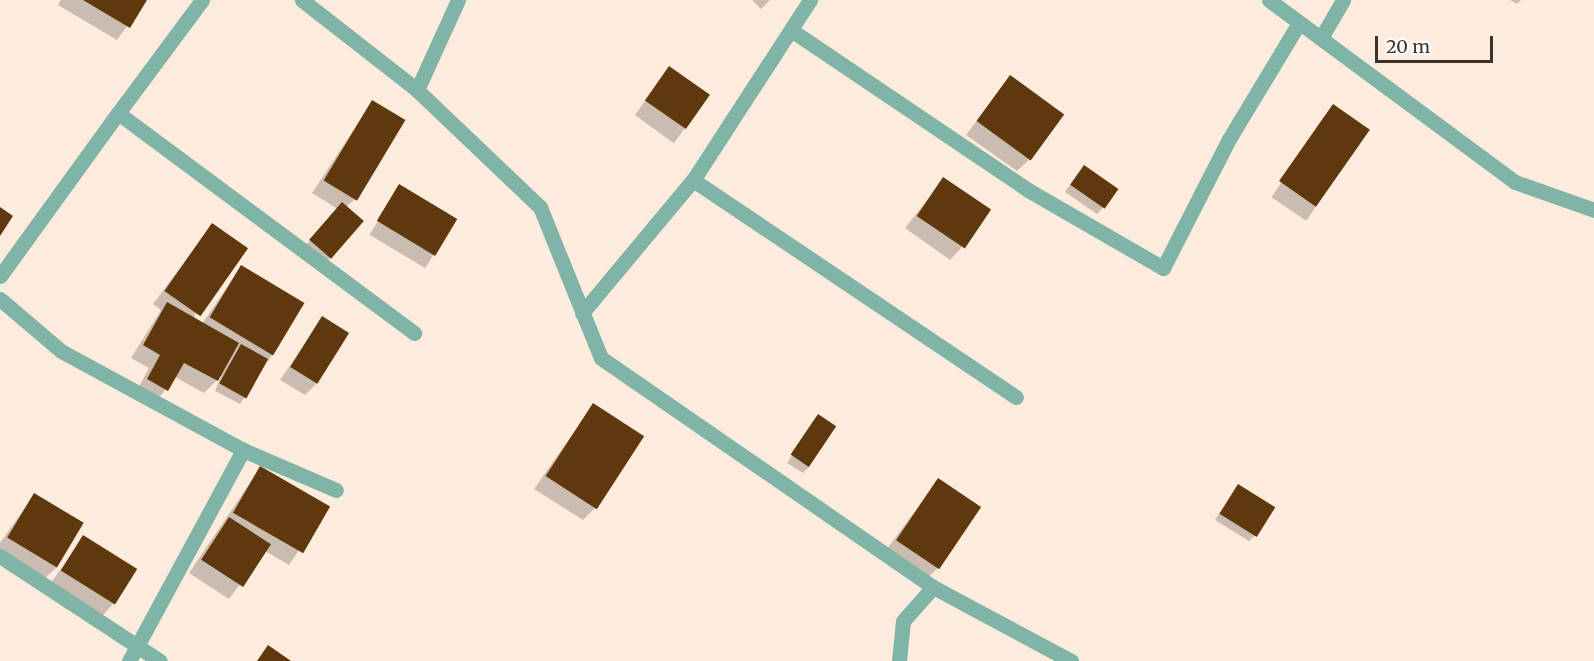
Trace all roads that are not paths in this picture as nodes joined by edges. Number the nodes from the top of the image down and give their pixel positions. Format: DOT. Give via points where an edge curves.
graph roads {
  1 [pos="202,0"];
  2 [pos="302,0"];
  3 [pos="458,0"];
  4 [pos="810,0"];
  5 [pos="1269,0"];
  6 [pos="1343,0"];
  7 [pos="1299,22"];
  8 [pos="791,30"];
  9 [pos="1321,38"];
  10 [pos="417,90"];
  11 [pos="118,113"];
  12 [pos="693,180"];
  13 [pos="1594,210"];
  14 [pos="0,276"];
  15 [pos="0,299"];
  16 [pos="582,313"];
  17 [pos="414,333"];
  18 [pos="1016,397"];
  19 [pos="243,450"];
  20 [pos="336,490"];
  21 [pos="2,563"];
  22 [pos="933,587"];
  23 [pos="137,646"];
  24 [pos="129,661"];
  25 [pos="160,661"];
  26 [pos="899,661"];
  27 [pos="1071,661"];
  1 -- 11 [label="street"];
  2 -- 10 [label="street"];
  3 -- 10 [label="street"];
  4 -- 8 [label="street"];
  5 -- 7 [label="street"];
  6 -- 9 [label="street"];
  7 -- 8 [label="street" via="1229,139 1163,268 1028,190"];
  7 -- 9 [label="street"];
  8 -- 12 [label="street"];
  9 -- 13 [label="street" via="1515,182"];
  10 -- 16 [label="street" via="540,207"];
  11 -- 14 [label="street"];
  11 -- 17 [label="street"];
  12 -- 16 [label="street"];
  12 -- 18 [label="street"];
  15 -- 19 [label="street" via="61,351"];
  16 -- 22 [label="street" via="601,357"];
  19 -- 20 [label="street"];
  19 -- 23 [label="street"];
  21 -- 23 [label="street"];
  22 -- 26 [label="street" via="903,621"];
  22 -- 27 [label="street"];
  23 -- 24 [label="street"];
  23 -- 25 [label="street"];
}
